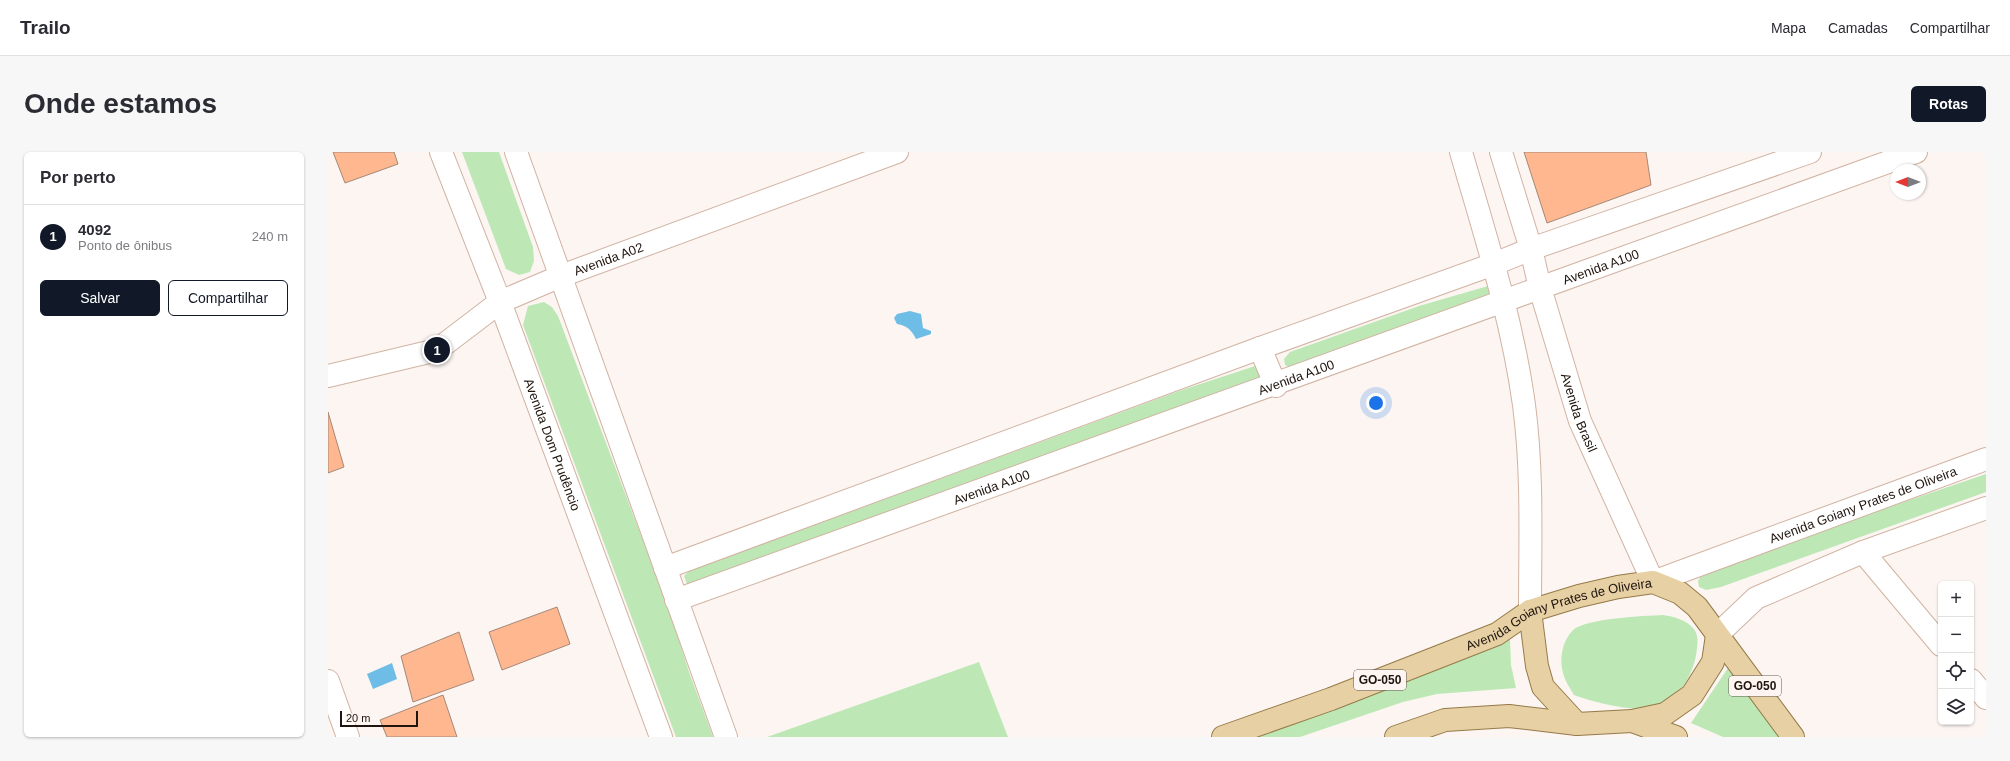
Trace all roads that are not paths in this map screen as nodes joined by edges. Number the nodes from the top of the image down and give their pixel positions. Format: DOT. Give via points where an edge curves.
graph roads {
  1 [pos="441,152"];
  2 [pos="516,152"];
  3 [pos="897,152"];
  4 [pos="1461,152"];
  5 [pos="1501,152"];
  6 [pos="1810,152"];
  7 [pos="1916,152"];
  8 [pos="1531,249"];
  9 [pos="1494,264"];
  10 [pos="561,276"];
  11 [pos="1540,288"];
  12 [pos="1504,300"];
  13 [pos="500,302"];
  14 [pos="1260,348"];
  15 [pos="328,376"];
  16 [pos="1276,386"];
  17 [pos="1986,459"];
  18 [pos="1986,508"];
  19 [pos="1863,552"];
  20 [pos="665,568"];
  21 [pos="1653,582"];
  22 [pos="676,600"];
  23 [pos="1530,610"];
  24 [pos="1717,635"];
  25 [pos="1938,641"];
  26 [pos="328,681"];
  27 [pos="1974,684"];
  28 [pos="1986,698"];
  29 [pos="1632,721"];
  30 [pos="1577,724"];
  31 [pos="348,737"];
  32 [pos="661,737"];
  33 [pos="726,737"];
  34 [pos="1224,737"];
  35 [pos="1396,737"];
  36 [pos="1676,737"];
  37 [pos="1793,737"];
  1 -- 13 [label="street, Avenida Dom Prudêncio"];
  2 -- 10 [label="street"];
  3 -- 10 [label="street, Avenida A02"];
  4 -- 9 [label="street"];
  5 -- 8 [label="street, Avenida Brasil"];
  6 -- 8 [label="street"];
  7 -- 11 [label="street, Avenida A100"];
  8 -- 9 [label="street"];
  8 -- 11 [label="street, Avenida Brasil"];
  9 -- 12 [label="street"];
  9 -- 14 [label="street"];
  10 -- 13 [label="street, Avenida A02"];
  10 -- 20 [label="street"];
  11 -- 12 [label="street, Avenida A100"];
  11 -- 21 [label="street, Avenida Brasil" via="1580,421"];
  12 -- 16 [label="street, Avenida A100"];
  12 -- 23 [label="street" via="1524,404 1530,471"];
  13 -- 15 [label="street, Avenida A02" via="437,350"];
  13 -- 32 [label="street, Avenida Dom Prudêncio"];
  14 -- 16 [label="street"];
  14 -- 20 [label="street"];
  16 -- 22 [label="street, Avenida A100"];
  17 -- 21 [label="street, Avenida Goiany Prates de Oliveira"];
  18 -- 19 [label="street"];
  19 -- 24 [label="street" via="1756,598"];
  19 -- 25 [label="street"];
  20 -- 22 [label="street"];
  21 -- 23 [label="main road, Avenida Goiany Prates de Oliveira / GO-050" via="1618,587"];
  21 -- 24 [label="main road, GO-050" via="1680,593 1697,607"];
  22 -- 33 [label="street"];
  23 -- 30 [label="main road" via="1537,666 1543,687"];
  23 -- 34 [label="main road, Avenida Goiany Prates de Oliveira / GO-050" via="1497,634 1331,699"];
  24 -- 29 [label="main road" via="1713,662 1692,695 1665,714"];
  24 -- 37 [label="main road, GO-050"];
  26 -- 31 [label="street"];
  27 -- 28 [label="street"];
  29 -- 30 [label="main road"];
  29 -- 36 [label="main road"];
  30 -- 35 [label="main road" via="1509,716 1445,720"];
}
